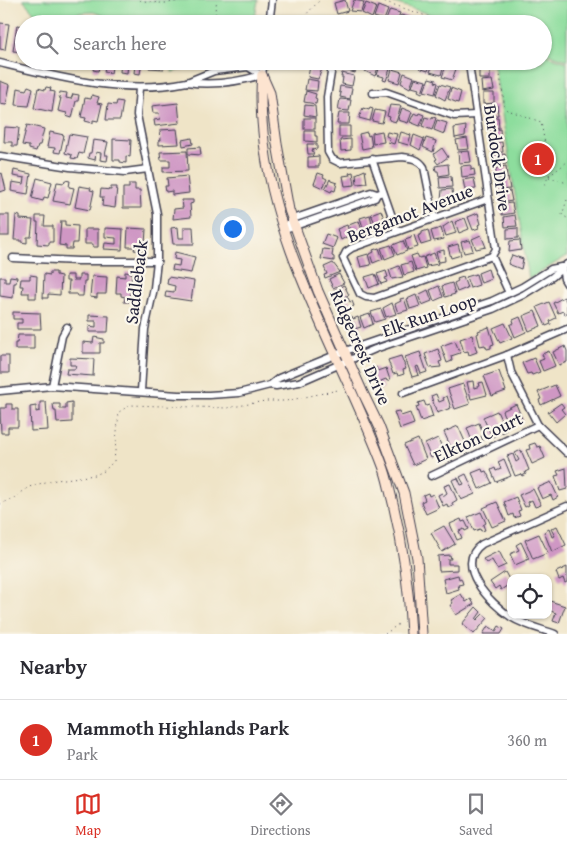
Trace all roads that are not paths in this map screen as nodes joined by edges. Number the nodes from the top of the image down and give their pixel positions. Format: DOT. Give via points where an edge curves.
graph roads {
  1 [pos="272,0"];
  2 [pos="270,15"];
  3 [pos="0,63"];
  4 [pos="15,66"];
  5 [pos="31,70"];
  6 [pos="222,70"];
  7 [pos="253,70"];
  8 [pos="263,70"];
  9 [pos="332,70"];
  10 [pos="468,70"];
  11 [pos="208,74"];
  12 [pos="262,75"];
  13 [pos="187,82"];
  14 [pos="210,84"];
  15 [pos="139,88"];
  16 [pos="373,93"];
  17 [pos="476,115"];
  18 [pos="0,156"];
  19 [pos="372,159"];
  20 [pos="148,169"];
  21 [pos="380,193"];
  22 [pos="488,199"];
  23 [pos="434,217"];
  24 [pos="294,223"];
  25 [pos="283,229"];
  26 [pos="397,231"];
  27 [pos="492,256"];
  28 [pos="13,258"];
  29 [pos="157,261"];
  30 [pos="565,266"];
  31 [pos="567,284"];
  32 [pos="509,293"];
  33 [pos="68,327"];
  34 [pos="567,329"];
  35 [pos="340,352"];
  36 [pos="506,355"];
  37 [pos="345,363"];
  38 [pos="52,386"];
  39 [pos="270,386"];
  40 [pos="0,391"];
  41 [pos="141,391"];
  42 [pos="403,393"];
  43 [pos="538,425"];
  44 [pos="567,453"];
  45 [pos="430,476"];
  46 [pos="567,506"];
  47 [pos="411,634"];
  48 [pos="422,634"];
  49 [pos="555,634"];
  1 -- 2 [label="street"];
  3 -- 4 [label="street"];
  5 -- 15 [label="street"];
  6 -- 11 [label="street"];
  7 -- 12 [label="street"];
  8 -- 12 [label="street, Ridgecrest Drive"];
  9 -- 19 [label="street" via="327,97 328,152 335,162 340,163"];
  10 -- 17 [label="street, Burdock Drive"];
  11 -- 13 [label="street"];
  11 -- 14 [label="street"];
  12 -- 14 [label="street"];
  12 -- 24 [label="street, Ridgecrest Drive" via="270,93 289,210"];
  12 -- 25 [label="street, Ridgecrest Drive" via="260,93 266,161"];
  13 -- 14 [label="street"];
  13 -- 15 [label="street"];
  15 -- 20 [label="street, Saddleback" via="137,115"];
  16 -- 17 [label="street" via="386,92 454,116"];
  17 -- 22 [label="street, Burdock Drive"];
  18 -- 20 [label="street" via="98,170 125,172"];
  19 -- 21 [label="street"];
  19 -- 23 [label="street" via="402,157 420,162 424,167"];
  20 -- 29 [label="street, Saddleback" via="157,214"];
  21 -- 24 [label="street" via="374,198"];
  21 -- 26 [label="street"];
  22 -- 23 [label="street, Bergamot Avenue"];
  22 -- 27 [label="street, Burdock Drive" via="496,250"];
  23 -- 26 [label="street, Bergamot Avenue"];
  24 -- 25 [label="street"];
  24 -- 35 [label="street, Ridgecrest Drive"];
  25 -- 35 [label="street, Ridgecrest Drive" via="310,296"];
  26 -- 27 [label="street, Bergamot Avenue" via="352,248 343,258 360,294 366,298 374,298"];
  27 -- 32 [label="street"];
  28 -- 29 [label="street"];
  29 -- 41 [label="street, Saddleback" via="145,330"];
  30 -- 31 [label="street" via="564,280"];
  30 -- 32 [label="street, Elk Run Loop" via="551,269"];
  30 -- 37 [label="street, Elk Run Loop" via="523,296 375,349"];
  32 -- 35 [label="street, Elk Run Loop"];
  33 -- 38 [label="street" via="62,336"];
  34 -- 36 [label="street"];
  35 -- 37 [label="street, Ridgecrest Drive"];
  35 -- 39 [label="street, Elk Run Loop" via="279,378"];
  36 -- 42 [label="street"];
  36 -- 43 [label="street"];
  37 -- 39 [label="street, Elk Run Loop" via="299,382"];
  37 -- 47 [label="street, Ridgecrest Drive" via="384,468 401,535"];
  37 -- 48 [label="street, Ridgecrest Drive" via="379,426 404,492 417,558"];
  38 -- 40 [label="street, Elk Run Loop"];
  38 -- 41 [label="street, Elk Run Loop"];
  39 -- 41 [label="street, Elk Run Loop" via="209,395"];
  43 -- 44 [label="street"];
  43 -- 45 [label="street, Elkton Court"];
  46 -- 49 [label="street" via="482,544 471,557 472,573 498,607 512,618"];
}
